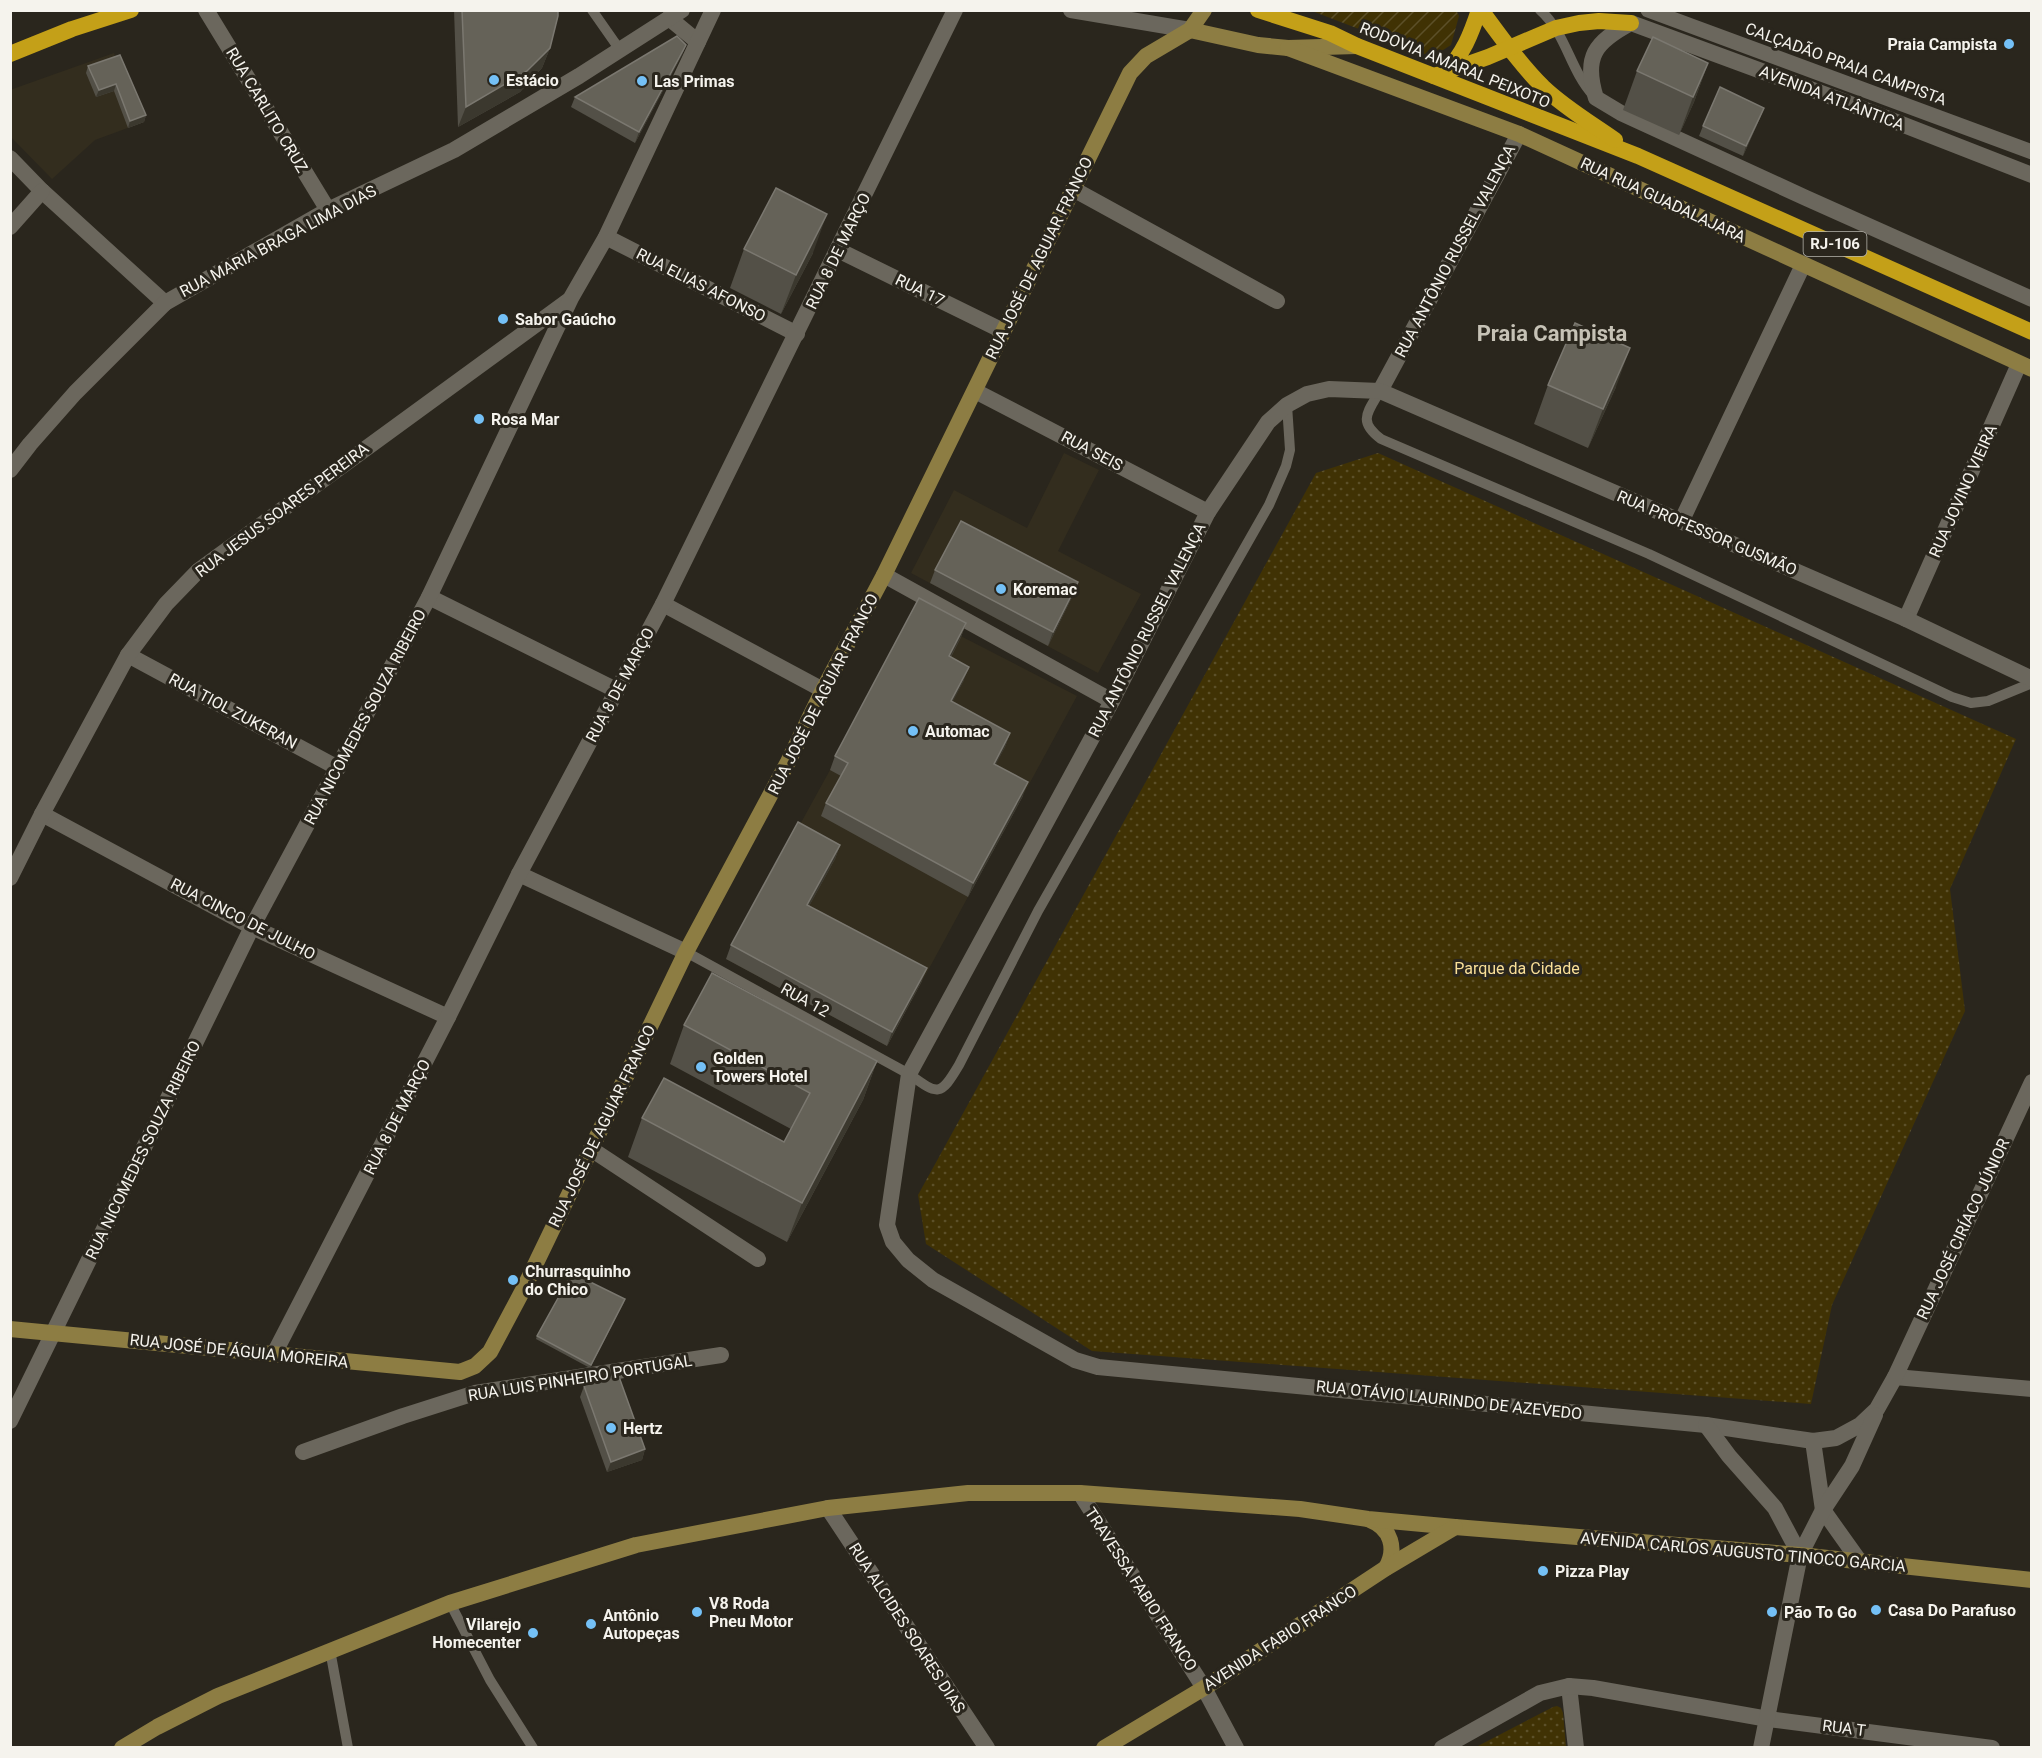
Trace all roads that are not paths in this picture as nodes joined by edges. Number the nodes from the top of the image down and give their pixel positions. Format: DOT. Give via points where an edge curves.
graph roads {
  1 [pos="131,10"];
  2 [pos="206,10"];
  3 [pos="592,10"];
  4 [pos="713,10"];
  5 [pos="955,10"];
  6 [pos="1071,10"];
  7 [pos="1204,10"];
  8 [pos="1258,10"];
  9 [pos="1480,10"];
  10 [pos="1540,10"];
  11 [pos="1648,10"];
  12 [pos="673,13"];
  13 [pos="1631,23"];
  14 [pos="1556,28"];
  15 [pos="1190,30"];
  16 [pos="698,42"];
  17 [pos="1357,46"];
  18 [pos="1288,48"];
  19 [pos="1509,48"];
  20 [pos="620,50"];
  21 [pos="10,54"];
  22 [pos="1439,74"];
  23 [pos="1596,98"];
  24 [pos="1519,134"];
  25 [pos="2031,152"];
  26 [pos="1638,156"];
  27 [pos="10,158"];
  28 [pos="2031,175"];
  29 [pos="1072,189"];
  30 [pos="42,191"];
  31 [pos="328,210"];
  32 [pos="10,226"];
  33 [pos="606,237"];
  34 [pos="838,250"];
  35 [pos="1803,265"];
  36 [pos="571,298"];
  37 [pos="2031,299"];
  38 [pos="1276,302"];
  39 [pos="165,303"];
  40 [pos="1003,331"];
  41 [pos="2031,332"];
  42 [pos="797,334"];
  43 [pos="2025,366"];
  44 [pos="975,391"];
  45 [pos="1380,391"];
  46 [pos="1287,405"];
  47 [pos="10,470"];
  48 [pos="1208,512"];
  49 [pos="1681,522"];
  50 [pos="884,575"];
  51 [pos="429,597"];
  52 [pos="663,604"];
  53 [pos="1906,619"];
  54 [pos="128,655"];
  55 [pos="2031,681"];
  56 [pos="616,690"];
  57 [pos="823,690"];
  58 [pos="1112,701"];
  59 [pos="338,768"];
  60 [pos="42,814"];
  61 [pos="519,874"];
  62 [pos="10,878"];
  63 [pos="252,927"];
  64 [pos="686,952"];
  65 [pos="448,1017"];
  66 [pos="909,1074"];
  67 [pos="2031,1082"];
  68 [pos="591,1149"];
  69 [pos="887,1225"];
  70 [pos="758,1259"];
  71 [pos="10,1329"];
  72 [pos="54,1333"];
  73 [pos="274,1354"];
  74 [pos="721,1355"];
  75 [pos="467,1370"];
  76 [pos="1895,1377"];
  77 [pos="2031,1389"];
  78 [pos="475,1394"];
  79 [pos="1877,1409"];
  80 [pos="10,1421"];
  81 [pos="1706,1425"];
  82 [pos="1813,1441"];
  83 [pos="303,1452"];
  84 [pos="1080,1493"];
  85 [pos="828,1508"];
  86 [pos="1823,1510"];
  87 [pos="1368,1519"];
  88 [pos="1455,1527"];
  89 [pos="1800,1555"];
  90 [pos="1860,1562"];
  91 [pos="1386,1568"];
  92 [pos="2031,1580"];
  93 [pos="450,1603"];
  94 [pos="330,1650"];
  95 [pos="1569,1686"];
  96 [pos="1204,1688"];
  97 [pos="1768,1719"];
  98 [pos="122,1748"];
  99 [pos="348,1748"];
  100 [pos="533,1748"];
  101 [pos="987,1748"];
  102 [pos="1104,1748"];
  103 [pos="1236,1748"];
  104 [pos="1442,1748"];
  105 [pos="1576,1748"];
  106 [pos="1761,1748"];
  107 [pos="1992,1748"];
  1 -- 21 [label="highway"];
  2 -- 31 [label="street, RUA CARLITO CRUZ"];
  3 -- 20 [label="lane"];
  4 -- 16 [label="street, RUA NICOMEDES SOUZA RIBEIRO"];
  5 -- 34 [label="street, RUA 8 DE MARÇO"];
  6 -- 15 [label="street"];
  7 -- 15 [label="main road, RUA JOSÉ DE AGUIAR FRANCO"];
  8 -- 17 [label="highway, RODOVIA AMARAL PEIXOTO / RJ-106"];
  9 -- 19 [label="highway, RODOVIA AMARAL PEIXOTO / RJ-106"];
  9 -- 22 [label="highway" via="1459,56"];
  10 -- 14 [label="lane"];
  11 -- 25 [label="street, CALÇADÃO PRAIA CAMPISTA"];
  12 -- 16 [label="street"];
  12 -- 20 [label="street, RUA MARIA BRAGA LIMA DIAS"];
  13 -- 14 [label="highway" via="1599,21"];
  13 -- 23 [label="street" via="1612,33 1594,52 1590,69"];
  13 -- 28 [label="street, AVENIDA ATLÂNTICA"];
  14 -- 19 [label="highway"];
  14 -- 23 [label="lane" via="1578,75"];
  15 -- 18 [label="main road"];
  15 -- 29 [label="main road, RUA JOSÉ DE AGUIAR FRANCO" via="1146,56 1130,73"];
  16 -- 33 [label="street, RUA NICOMEDES SOUZA RIBEIRO"];
  17 -- 18 [label="main road"];
  17 -- 22 [label="highway, RODOVIA AMARAL PEIXOTO / RJ-106"];
  18 -- 24 [label="main road, RUA RUA GUADALAJARA"];
  19 -- 22 [label="highway"];
  19 -- 26 [label="highway, RODOVIA AMARAL PEIXOTO / RJ-106" via="1565,106"];
  20 -- 31 [label="street, RUA MARIA BRAGA LIMA DIAS" via="454,150"];
  22 -- 26 [label="highway, RODOVIA AMARAL PEIXOTO / RJ-106"];
  23 -- 37 [label="street" via="1621,113"];
  24 -- 35 [label="main road, RUA RUA GUADALAJARA"];
  24 -- 45 [label="street, RUA ANTÔNIO RUSSEL VALENÇA"];
  26 -- 41 [label="highway, RODOVIA AMARAL PEIXOTO / RJ-106"];
  27 -- 30 [label="street"];
  29 -- 38 [label="street"];
  29 -- 40 [label="main road, RUA JOSÉ DE AGUIAR FRANCO"];
  30 -- 32 [label="street"];
  30 -- 39 [label="street"];
  31 -- 39 [label="street, RUA MARIA BRAGA LIMA DIAS"];
  33 -- 36 [label="street, RUA NICOMEDES SOUZA RIBEIRO"];
  33 -- 42 [label="street, RUA ELIAS AFONSO"];
  34 -- 40 [label="street, RUA 17"];
  34 -- 42 [label="street, RUA 8 DE MARÇO"];
  35 -- 43 [label="main road, RUA RUA GUADALAJARA"];
  35 -- 49 [label="street"];
  36 -- 51 [label="street, RUA NICOMEDES SOUZA RIBEIRO"];
  36 -- 54 [label="street, RUA JESUS SOARES PEREIRA" via="198,571 166,604"];
  39 -- 47 [label="street, RUA MARIA BRAGA LIMA DIAS" via="75,393"];
  40 -- 44 [label="main road, RUA JOSÉ DE AGUIAR FRANCO"];
  42 -- 52 [label="street, RUA 8 DE MARÇO"];
  43 -- 53 [label="street, RUA JOVINO VIEIRA"];
  44 -- 48 [label="street, RUA SEIS"];
  44 -- 50 [label="main road, RUA JOSÉ DE AGUIAR FRANCO"];
  45 -- 46 [label="street, RUA ANTÔNIO RUSSEL VALENÇA" via="1329,389 1307,394"];
  45 -- 49 [label="street, RUA PROFESSOR GUSMÃO"];
  45 -- 55 [label="lane" via="1367,414 1367,424 1381,439 1649,554 1952,697 1971,703 1988,701"];
  46 -- 48 [label="street, RUA ANTÔNIO RUSSEL VALENÇA" via="1268,422"];
  46 -- 66 [label="lane, RUA 12" via="1290,450 1269,505 1038,912 959,1065 938,1090"];
  48 -- 58 [label="street, RUA ANTÔNIO RUSSEL VALENÇA"];
  49 -- 53 [label="street, RUA PROFESSOR GUSMÃO"];
  50 -- 57 [label="main road, RUA JOSÉ DE AGUIAR FRANCO"];
  50 -- 58 [label="street"];
  51 -- 56 [label="street"];
  51 -- 59 [label="street, RUA NICOMEDES SOUZA RIBEIRO"];
  52 -- 56 [label="street, RUA 8 DE MARÇO"];
  52 -- 57 [label="street"];
  53 -- 55 [label="street, RUA PROFESSOR GUSMÃO"];
  54 -- 59 [label="street, RUA TIOL ZUKERAN"];
  54 -- 60 [label="street, RUA JESUS SOARES PEREIRA"];
  56 -- 61 [label="street, RUA 8 DE MARÇO"];
  57 -- 64 [label="main road, RUA JOSÉ DE AGUIAR FRANCO"];
  58 -- 66 [label="street, RUA ANTÔNIO RUSSEL VALENÇA"];
  59 -- 63 [label="street, RUA NICOMEDES SOUZA RIBEIRO"];
  60 -- 62 [label="street, RUA JESUS SOARES PEREIRA"];
  60 -- 63 [label="street, RUA CINCO DE JULHO"];
  61 -- 64 [label="street"];
  61 -- 65 [label="street, RUA 8 DE MARÇO"];
  63 -- 65 [label="street, RUA CINCO DE JULHO"];
  63 -- 72 [label="street, RUA NICOMEDES SOUZA RIBEIRO"];
  64 -- 66 [label="lane, RUA 12"];
  64 -- 68 [label="main road, RUA JOSÉ DE AGUIAR FRANCO"];
  65 -- 73 [label="street, RUA 8 DE MARÇO"];
  66 -- 69 [label="street, RUA ANTÔNIO RUSSEL VALENÇA"];
  67 -- 76 [label="street, RUA JOSÉ CIRÍACO JÚNIOR"];
  68 -- 70 [label="street"];
  68 -- 75 [label="main road, RUA JOSÉ DE AGUIAR FRANCO" via="490,1352"];
  69 -- 81 [label="street, RUA OTÁVIO LAURINDO DE AZEVEDO" via="893,1242 908,1260 933,1280 1075,1360 1098,1367"];
  71 -- 72 [label="main road, RUA JOSÉ DE ÁGUIA MOREIRA"];
  72 -- 73 [label="main road, RUA JOSÉ DE ÁGUIA MOREIRA"];
  72 -- 80 [label="street, RUA NICOMEDES SOUZA RIBEIRO"];
  73 -- 75 [label="main road, RUA JOSÉ DE ÁGUIA MOREIRA" via="447,1372"];
  74 -- 78 [label="street, RUA LUIS PINHEIRO PORTUGAL"];
  75 -- 78 [label="street"];
  76 -- 77 [label="street"];
  76 -- 79 [label="street, RUA OTÁVIO LAURINDO DE AZEVEDO"];
  78 -- 83 [label="street, RUA LUIS PINHEIRO PORTUGAL"];
  79 -- 82 [label="street, RUA OTÁVIO LAURINDO DE AZEVEDO" via="1856,1428 1836,1438"];
  79 -- 86 [label="street" via="1852,1466"];
  81 -- 82 [label="street, RUA OTÁVIO LAURINDO DE AZEVEDO"];
  81 -- 89 [label="street" via="1775,1508"];
  82 -- 86 [label="street"];
  84 -- 85 [label="main road" via="968,1493"];
  84 -- 87 [label="main road" via="1300,1509"];
  84 -- 96 [label="street, TRAVESSA FABIO FRANCO"];
  85 -- 93 [label="main road" via="636,1545"];
  85 -- 101 [label="street, RUA ALCIDES SOARES DIAS"];
  86 -- 89 [label="street"];
  86 -- 90 [label="street"];
  87 -- 88 [label="main road, AVENIDA CARLOS AUGUSTO TINOCO GARCIA"];
  87 -- 91 [label="main road" via="1380,1524 1391,1542"];
  88 -- 89 [label="main road, AVENIDA CARLOS AUGUSTO TINOCO GARCIA"];
  88 -- 91 [label="main road, AVENIDA FABIO FRANCO"];
  89 -- 90 [label="main road, AVENIDA CARLOS AUGUSTO TINOCO GARCIA"];
  89 -- 97 [label="street"];
  90 -- 92 [label="main road, AVENIDA CARLOS AUGUSTO TINOCO GARCIA"];
  91 -- 96 [label="main road, AVENIDA FABIO FRANCO"];
  93 -- 94 [label="main road"];
  93 -- 100 [label="lane" via="490,1680"];
  94 -- 98 [label="main road" via="218,1696"];
  94 -- 99 [label="lane"];
  95 -- 97 [label="street, RUA T"];
  95 -- 104 [label="street, RUA T" via="1540,1693"];
  95 -- 105 [label="street"];
  96 -- 102 [label="main road, AVENIDA FABIO FRANCO"];
  96 -- 103 [label="street, TRAVESSA FABIO FRANCO"];
  97 -- 106 [label="street"];
  97 -- 107 [label="street, RUA T"];
}
